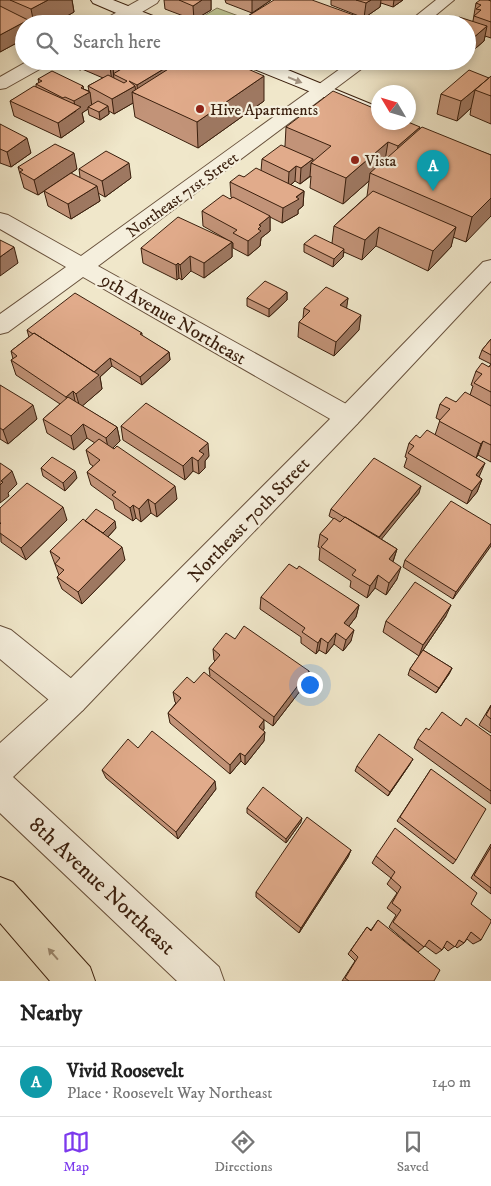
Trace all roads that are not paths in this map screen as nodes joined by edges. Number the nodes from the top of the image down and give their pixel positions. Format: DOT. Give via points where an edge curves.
graph roads {
  1 [pos="99,0"];
  2 [pos="151,0"];
  3 [pos="446,0"];
  4 [pos="129,12"];
  5 [pos="124,15"];
  6 [pos="136,15"];
  7 [pos="426,15"];
  8 [pos="25,70"];
  9 [pos="272,70"];
  10 [pos="351,70"];
  11 [pos="0,84"];
  12 [pos="322,91"];
  13 [pos="371,110"];
  14 [pos="0,220"];
  15 [pos="83,266"];
  16 [pos="491,267"];
  17 [pos="0,326"];
  18 [pos="348,417"];
  19 [pos="0,640"];
  20 [pos="72,699"];
  21 [pos="0,766"];
  22 [pos="0,789"];
  23 [pos="0,894"];
  24 [pos="76,981"];
  25 [pos="205,981"];
  1 -- 4 [label="street"];
  2 -- 4 [label="street"];
  3 -- 7 [label="street"];
  4 -- 5 [label="street"];
  4 -- 6 [label="street"];
  8 -- 11 [label="street"];
  9 -- 12 [label="street, one-way"];
  10 -- 12 [label="street, Northeast 71st Street"];
  12 -- 13 [label="street"];
  12 -- 15 [label="street, Northeast 71st Street"];
  14 -- 15 [label="street, 9th Avenue Northeast"];
  15 -- 17 [label="street, Northeast 71st Street"];
  15 -- 18 [label="street, 9th Avenue Northeast"];
  16 -- 18 [label="street, Northeast 70th Street"];
  18 -- 20 [label="street, Northeast 70th Street"];
  19 -- 20 [label="street"];
  20 -- 21 [label="street, Northeast 70th Street"];
  22 -- 25 [label="street, 8th Avenue Northeast"];
  24 -- 23 [label="highway, one-way"];
}
